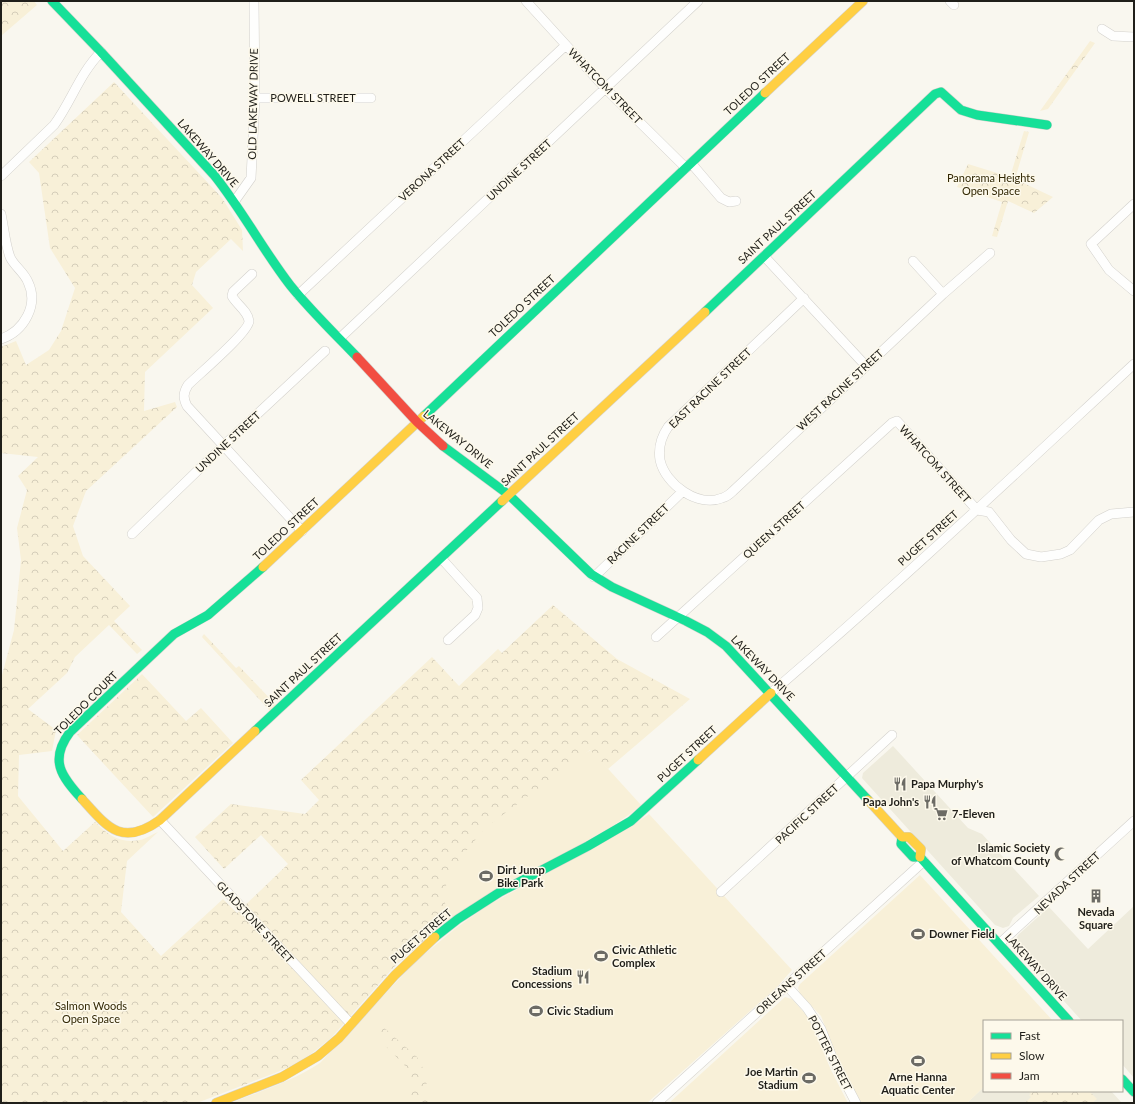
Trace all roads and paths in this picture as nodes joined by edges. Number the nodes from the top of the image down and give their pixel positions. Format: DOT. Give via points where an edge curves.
graph roads {
  1 [pos="52,1"];
  2 [pos="254,1"];
  3 [pos="526,1"];
  4 [pos="698,1"];
  5 [pos="859,2"];
  6 [pos="1102,30"];
  7 [pos="1134,37"];
  8 [pos="566,44"];
  9 [pos="101,52"];
  10 [pos="605,88"];
  11 [pos="254,98"];
  12 [pos="370,98"];
  13 [pos="1047,125"];
  14 [pos="688,166"];
  15 [pos="1,176"];
  16 [pos="736,201"];
  17 [pos="234,202"];
  18 [pos="1134,204"];
  19 [pos="1,214"];
  20 [pos="990,253"];
  21 [pos="764,256"];
  22 [pos="913,261"];
  23 [pos="252,274"];
  24 [pos="1134,291"];
  25 [pos="943,294"];
  26 [pos="298,295"];
  27 [pos="804,298"];
  28 [pos="340,338"];
  29 [pos="1,339"];
  30 [pos="326,351"];
  31 [pos="1134,364"];
  32 [pos="866,366"];
  33 [pos="417,422"];
  34 [pos="892,423"];
  35 [pos="223,446"];
  36 [pos="682,492"];
  37 [pos="509,495"];
  38 [pos="977,510"];
  39 [pos="1134,512"];
  40 [pos="302,531"];
  41 [pos="132,534"];
  42 [pos="441,558"];
  43 [pos="594,577"];
  44 [pos="678,616"];
  45 [pos="192,623"];
  46 [pos="656,637"];
  47 [pos="448,640"];
  48 [pos="771,693"];
  49 [pos="892,735"];
  50 [pos="847,777"];
  51 [pos="160,820"];
  52 [pos="1134,821"];
  53 [pos="922,859"];
  54 [pos="721,892"];
  55 [pos="999,944"];
  56 [pos="787,986"];
  57 [pos="1068,1020"];
  58 [pos="351,1024"];
  59 [pos="1123,1080"];
  60 [pos="1134,1092"];
  61 [pos="216,1103"];
  62 [pos="656,1103"];
  63 [pos="856,1103"];
  1 -- 9 [label="street, LAKEWAY DRIVE"];
  2 -- 11 [label="street, OLD LAKEWAY DRIVE"];
  3 -- 8 [label="street, WHATCOM STREET"];
  4 -- 10 [label="street, UNDINE STREET"];
  5 -- 14 [label="street, TOLEDO STREET"];
  6 -- 7 [label="street" via="1113,36"];
  8 -- 10 [label="street, WHATCOM STREET"];
  8 -- 26 [label="street, VERONA STREET"];
  9 -- 15 [label="street" via="92,60 54,126"];
  9 -- 17 [label="street, LAKEWAY DRIVE" via="209,169"];
  10 -- 14 [label="street, WHATCOM STREET"];
  10 -- 28 [label="street, UNDINE STREET"];
  11 -- 12 [label="street, POWELL STREET"];
  11 -- 17 [label="street, OLD LAKEWAY DRIVE" via="251,178"];
  13 -- 21 [label="street, SAINT PAUL STREET" via="977,115 962,110 941,92 935,94"];
  14 -- 16 [label="street, WHATCOM STREET" via="721,198 729,202"];
  14 -- 33 [label="street, TOLEDO STREET"];
  17 -- 26 [label="street, LAKEWAY DRIVE"];
  18 -- 24 [label="street" via="1091,244 1109,270"];
  19 -- 29 [label="street" via="9,254 29,283 32,294 29,313 23,324"];
  20 -- 25 [label="street, WEST RACINE STREET"];
  21 -- 27 [label="street"];
  21 -- 37 [label="street, SAINT PAUL STREET"];
  22 -- 25 [label="street"];
  23 -- 35 [label="street" via="232,296 249,319 248,325 236,340 188,384 184,391 187,406"];
  25 -- 32 [label="street, WEST RACINE STREET"];
  26 -- 28 [label="street, LAKEWAY DRIVE"];
  27 -- 32 [label="street"];
  27 -- 36 [label="street, EAST RACINE STREET" via="668,427 662,436 660,460 666,473"];
  28 -- 33 [label="street, LAKEWAY DRIVE"];
  30 -- 35 [label="street, UNDINE STREET"];
  31 -- 38 [label="street, PUGET STREET"];
  32 -- 36 [label="street, WEST RACINE STREET" via="733,492 722,499 708,500"];
  33 -- 37 [label="street, LAKEWAY DRIVE" via="440,443"];
  33 -- 40 [label="street, TOLEDO STREET"];
  34 -- 38 [label="street, WHATCOM STREET" via="897,421"];
  34 -- 44 [label="street, QUEEN STREET"];
  35 -- 40 [label="street"];
  35 -- 41 [label="street, UNDINE STREET"];
  36 -- 43 [label="street, RACINE STREET"];
  37 -- 42 [label="street, SAINT PAUL STREET"];
  37 -- 43 [label="street, LAKEWAY DRIVE"];
  38 -- 39 [label="street, WHATCOM STREET" via="989,512 1011,540 1026,554 1041,557 1070,550 1099,520 1111,514"];
  38 -- 48 [label="street, PUGET STREET"];
  40 -- 45 [label="street, TOLEDO STREET" via="222,604"];
  42 -- 47 [label="street" via="477,598 478,608 475,615"];
  42 -- 51 [label="street, SAINT PAUL STREET"];
  43 -- 44 [label="street, LAKEWAY DRIVE"];
  44 -- 46 [label="street, QUEEN STREET"];
  44 -- 48 [label="street, LAKEWAY DRIVE" via="706,631 726,646"];
  45 -- 51 [label="street, TOLEDO COURT" via="174,634 70,732 63,741 59,753 59,765 64,778 111,828 134,834"];
  48 -- 50 [label="street, LAKEWAY DRIVE"];
  48 -- 58 [label="street, PUGET STREET" via="632,820 476,907 451,925 406,963"];
  49 -- 50 [label="street, PACIFIC STREET"];
  50 -- 53 [label="street, LAKEWAY DRIVE" via="902,837 901,844 906,850 913,857"];
  50 -- 54 [label="street, PACIFIC STREET"];
  51 -- 58 [label="street, GLADSTONE STREET"];
  52 -- 55 [label="street, NEVADA STREET"];
  53 -- 55 [label="street, LAKEWAY DRIVE"];
  53 -- 56 [label="street, ORLEANS STREET"];
  55 -- 57 [label="street, LAKEWAY DRIVE"];
  56 -- 62 [label="street, ORLEANS STREET"];
  56 -- 63 [label="street, POTTER STREET" via="808,1008 821,1029 832,1057"];
  58 -- 61 [label="street, PUGET STREET" via="310,1062 284,1076"];
  59 -- 60 [label="street"];
}
